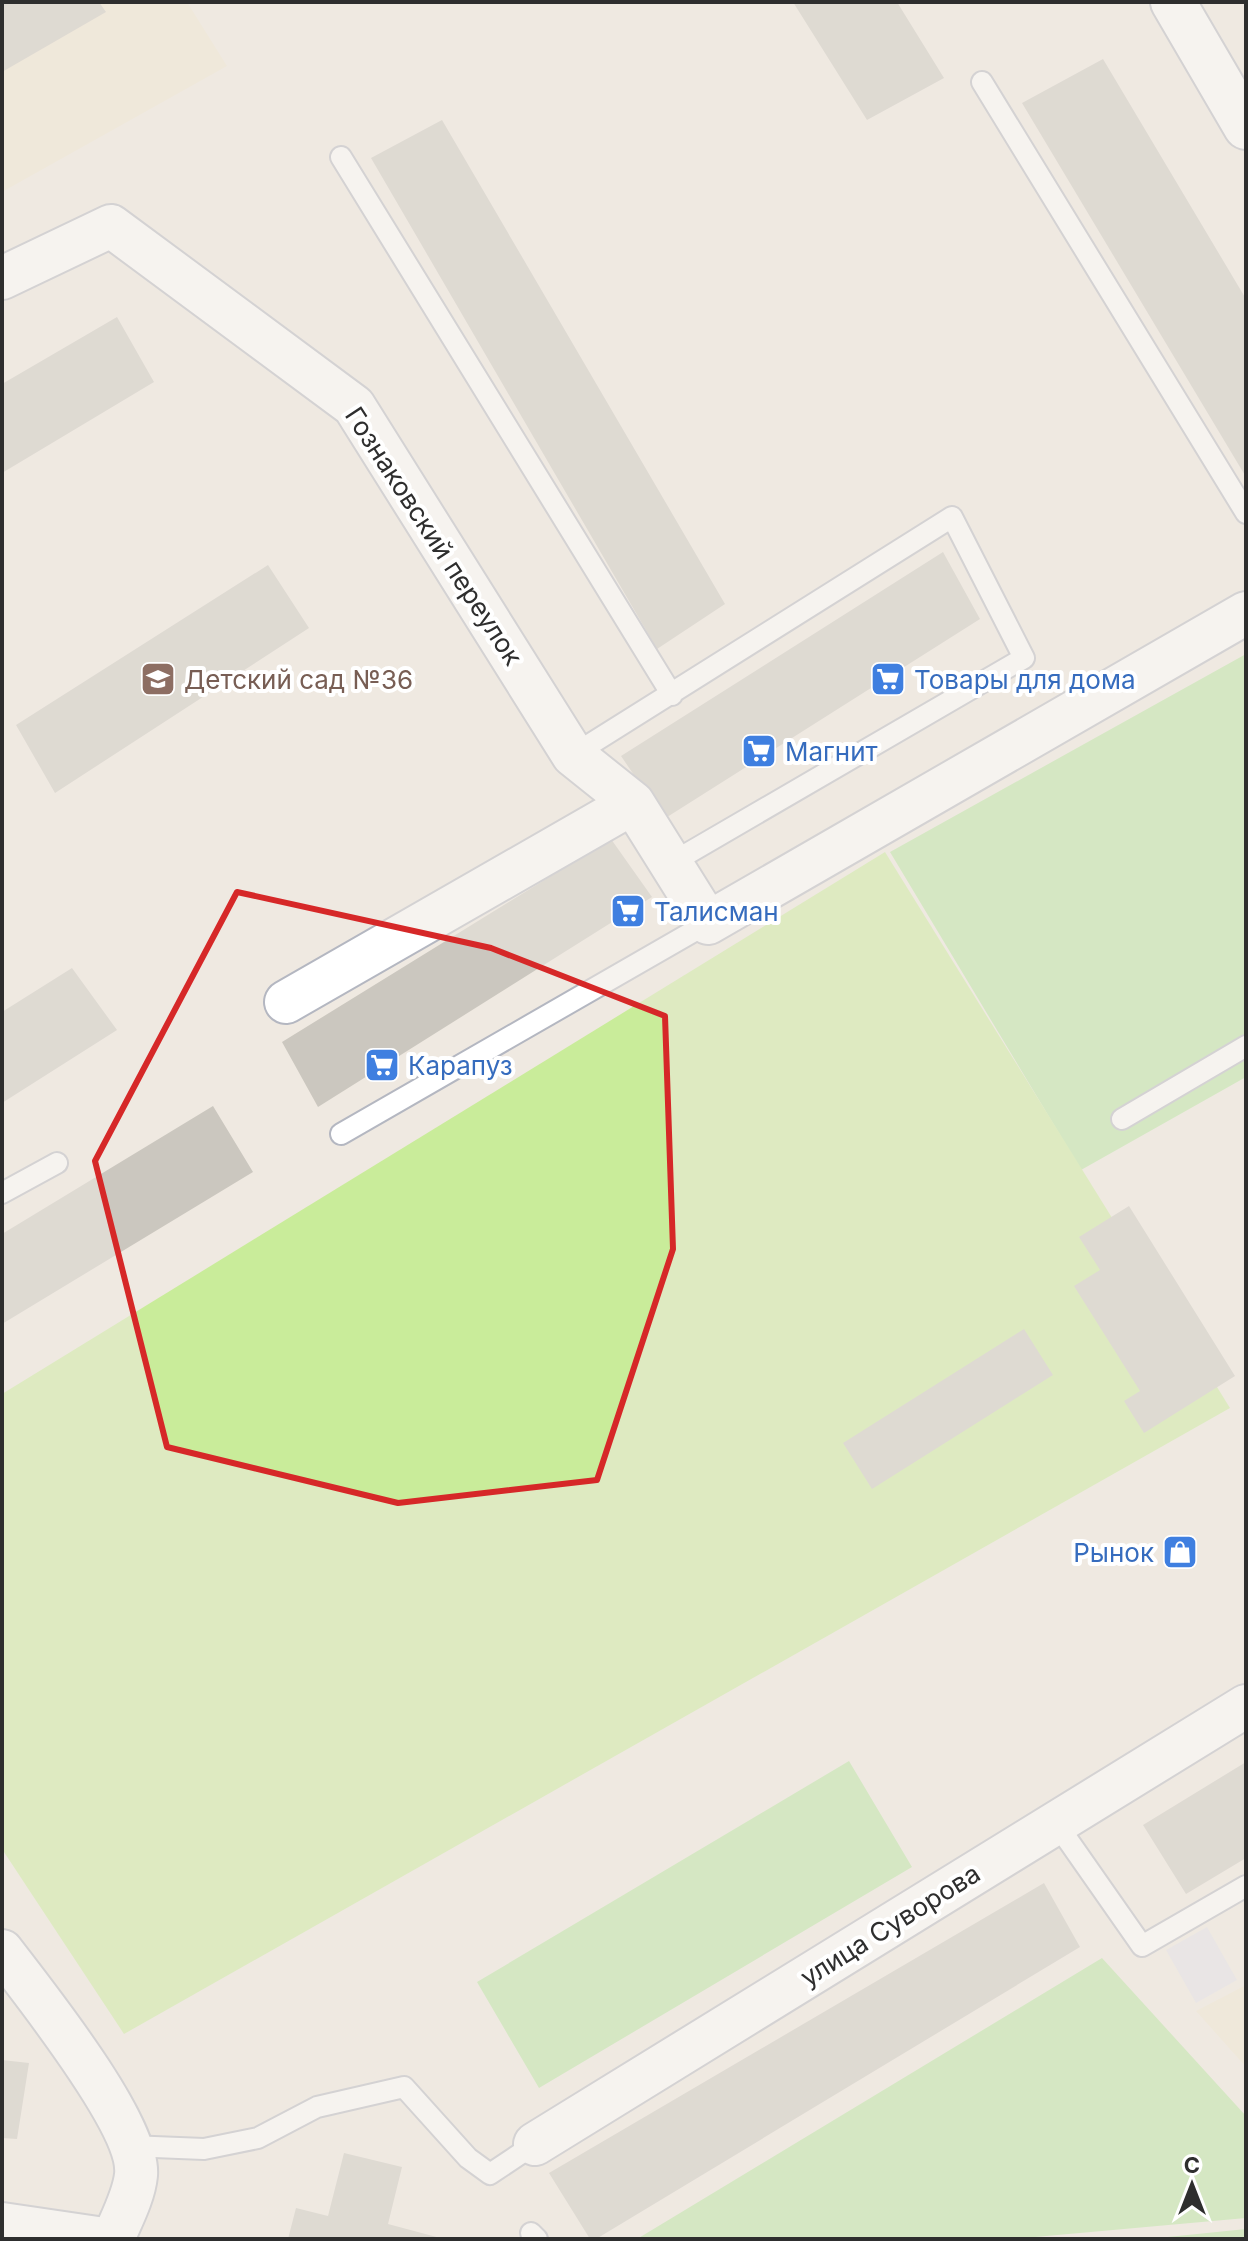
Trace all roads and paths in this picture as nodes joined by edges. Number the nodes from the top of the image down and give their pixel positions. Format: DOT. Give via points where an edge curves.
graph roads {
  1 [pos="1173,2"];
  2 [pos="982,82"];
  3 [pos="1246,127"];
  4 [pos="341,157"];
  5 [pos="2,278"];
  6 [pos="1246,513"];
  7 [pos="1246,613"];
  8 [pos="672,695"];
  9 [pos="573,755"];
  10 [pos="633,803"];
  11 [pos="673,862"];
  12 [pos="708,923"];
  13 [pos="286,1002"];
  14 [pos="1246,1046"];
  15 [pos="1122,1119"];
  16 [pos="341,1134"];
  17 [pos="57,1163"];
  18 [pos="2,1193"];
  19 [pos="1246,1706"];
  20 [pos="1056,1823"];
  21 [pos="1246,1886"];
  22 [pos="2,1951"];
  23 [pos="535,2144"];
  24 [pos="129,2146"];
  25 [pos="2,2224"];
  26 [pos="104,2239"];
  27 [pos="113,2239"];
  1 -- 3 [label="street"];
  2 -- 6 [label="lane"];
  4 -- 8 [label="lane"];
  5 -- 9 [label="street, Гознаковский переулок" via="111,226 354,406"];
  7 -- 12 [label="street"];
  8 -- 9 [label="lane"];
  8 -- 11 [label="lane" via="952,517 1024,658"];
  9 -- 10 [label="street, Гознаковский переулок"];
  10 -- 11 [label="street, Гознаковский переулок"];
  10 -- 13 [label="street"];
  11 -- 12 [label="street, Гознаковский переулок"];
  12 -- 16 [label="lane"];
  14 -- 15 [label="lane"];
  17 -- 18 [label="lane"];
  19 -- 20 [label="street, улица Суворова"];
  20 -- 21 [label="lane" via="1142,1946"];
  20 -- 23 [label="street, улица Суворова"];
  22 -- 24 [label="street" via="70,2041 123,2125"];
  23 -- 24 [label="lane" via="490,2174 468,2158 404,2087 317,2107 258,2138 204,2149"];
  24 -- 27 [label="street" via="137,2174"];
  25 -- 26 [label="street"];
}
